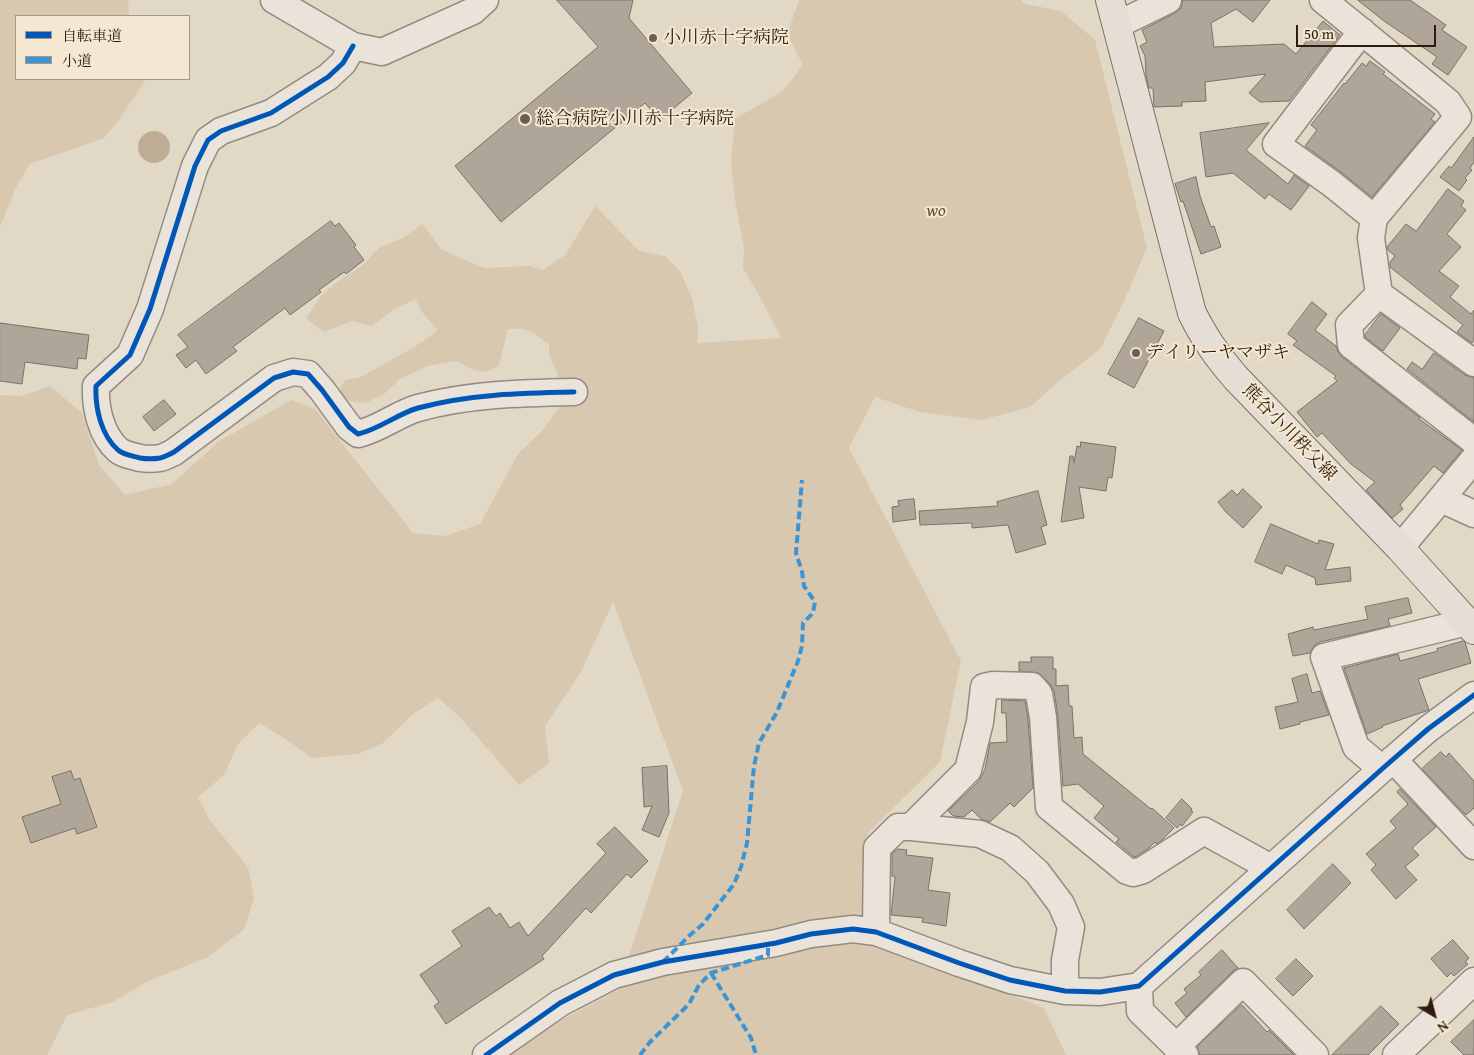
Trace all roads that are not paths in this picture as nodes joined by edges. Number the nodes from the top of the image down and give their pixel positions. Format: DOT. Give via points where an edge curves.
graph roads {
  1 [pos="274,0"];
  2 [pos="485,0"];
  3 [pos="1168,0"];
  4 [pos="1323,0"];
  5 [pos="1113,13"];
  6 [pos="1362,31"];
  7 [pos="353,46"];
  8 [pos="1374,218"];
  9 [pos="1379,294"];
  10 [pos="1474,364"];
  11 [pos="574,392"];
  12 [pos="1474,441"];
  13 [pos="1474,460"];
  14 [pos="1440,499"];
  15 [pos="1474,514"];
  16 [pos="1400,548"];
  17 [pos="1471,626"];
  18 [pos="1474,695"];
  19 [pos="1387,764"];
  20 [pos="911,827"];
  21 [pos="1474,846"];
  22 [pos="1271,868"];
  23 [pos="876,932"];
  24 [pos="1474,981"];
  25 [pos="1139,986"];
  26 [pos="1065,991"];
  27 [pos="1180,1051"];
  28 [pos="486,1055"];
  29 [pos="1315,1055"];
  30 [pos="1396,1055"];
  1 -- 7 [label="street"];
  2 -- 7 [label="street" via="473,11 382,52"];
  3 -- 5 [label="street"];
  4 -- 6 [label="street"];
  5 -- 16 [label="main road, 熊谷小川秩父線" via="1192,313 1204,336 1236,378"];
  6 -- 8 [label="street" via="1448,102 1458,117"];
  6 -- 8 [label="street" via="1276,144"];
  7 -- 11 [label="street" via="344,63 328,77 271,113 221,131 208,140 195,166 150,309 130,355 96,386 101,424 108,438 120,452 160,458 174,452 274,378 293,372 308,374 349,428 358,434 370,432 416,409 462,398"];
  8 -- 9 [label="street" via="1371,238"];
  9 -- 10 [label="street"];
  9 -- 12 [label="street" via="1349,325 1351,345"];
  13 -- 14 [label="street"];
  14 -- 15 [label="street"];
  14 -- 16 [label="street"];
  16 -- 17 [label="main road, 熊谷小川秩父線"];
  17 -- 19 [label="street" via="1324,658 1356,747"];
  18 -- 19 [label="street"];
  19 -- 21 [label="street"];
  19 -- 22 [label="street"];
  20 -- 22 [label="street" via="968,770 980,722 984,687 1032,686 1039,694 1043,717 1049,807 1127,871 1143,870 1204,830"];
  20 -- 23 [label="street" via="898,827 877,848"];
  20 -- 26 [label="street" via="980,834 1010,848 1037,872 1061,904 1071,927 1065,960"];
  22 -- 25 [label="street"];
  23 -- 26 [label="street" via="1010,980"];
  23 -- 28 [label="street" via="853,929 811,934 663,962 614,975 560,1003"];
  24 -- 30 [label="street"];
  25 -- 26 [label="street" via="1100,992"];
  25 -- 27 [label="street" via="1140,1011"];
  27 -- 29 [label="street" via="1243,982"];
}
